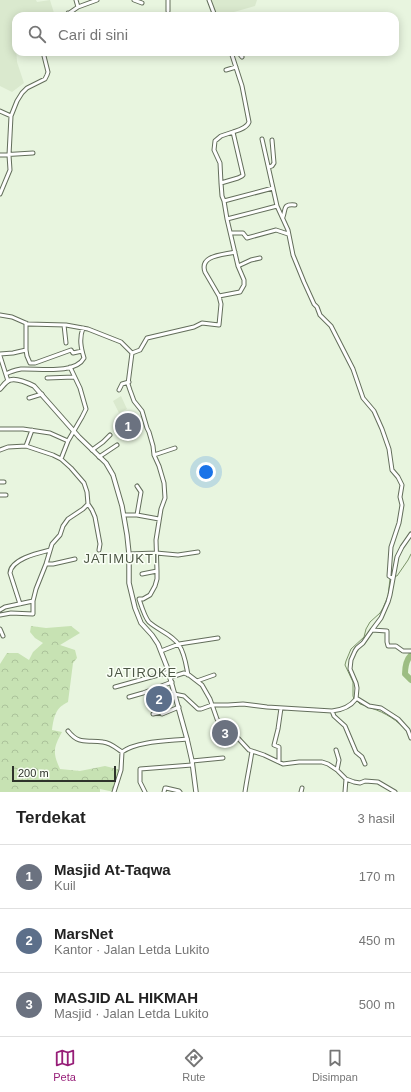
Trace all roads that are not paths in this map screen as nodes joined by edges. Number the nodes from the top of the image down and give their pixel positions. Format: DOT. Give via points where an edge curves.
graph roads {
  1 [pos="76,0"];
  2 [pos="97,0"];
  3 [pos="134,0"];
  4 [pos="168,0"];
  5 [pos="209,0"];
  6 [pos="142,3"];
  7 [pos="78,7"];
  8 [pos="168,11"];
  9 [pos="71,12"];
  10 [pos="214,12"];
  11 [pos="44,56"];
  12 [pos="232,56"];
  13 [pos="236,67"];
  14 [pos="226,70"];
  15 [pos="0,111"];
  16 [pos="10,116"];
  17 [pos="233,132"];
  18 [pos="211,137"];
  19 [pos="262,139"];
  20 [pos="272,140"];
  21 [pos="215,141"];
  22 [pos="34,153"];
  23 [pos="0,155"];
  24 [pos="9,155"];
  25 [pos="269,167"];
  26 [pos="221,183"];
  27 [pos="273,188"];
  28 [pos="1,189"];
  29 [pos="0,194"];
  30 [pos="224,201"];
  31 [pos="295,205"];
  32 [pos="277,206"];
  33 [pos="283,217"];
  34 [pos="227,219"];
  35 [pos="231,234"];
  36 [pos="288,234"];
  37 [pos="235,252"];
  38 [pos="260,258"];
  39 [pos="238,266"];
  40 [pos="219,296"];
  41 [pos="0,315"];
  42 [pos="26,322"];
  43 [pos="64,325"];
  44 [pos="83,328"];
  45 [pos="66,343"];
  46 [pos="26,350"];
  47 [pos="82,351"];
  48 [pos="132,353"];
  49 [pos="0,357"];
  50 [pos="70,367"];
  51 [pos="6,374"];
  52 [pos="74,377"];
  53 [pos="47,378"];
  54 [pos="8,381"];
  55 [pos="129,382"];
  56 [pos="0,389"];
  57 [pos="119,390"];
  58 [pos="42,394"];
  59 [pos="29,398"];
  60 [pos="137,412"];
  61 [pos="142,412"];
  62 [pos="0,429"];
  63 [pos="32,430"];
  64 [pos="74,431"];
  65 [pos="110,435"];
  66 [pos="68,441"];
  67 [pos="117,445"];
  68 [pos="26,446"];
  69 [pos="175,448"];
  70 [pos="0,450"];
  71 [pos="92,450"];
  72 [pos="154,455"];
  73 [pos="100,457"];
  74 [pos="61,459"];
  75 [pos="0,482"];
  76 [pos="4,482"];
  77 [pos="136,486"];
  78 [pos="0,495"];
  79 [pos="6,495"];
  80 [pos="88,504"];
  81 [pos="124,515"];
  82 [pos="136,515"];
  83 [pos="159,519"];
  84 [pos="411,534"];
  85 [pos="50,550"];
  86 [pos="99,550"];
  87 [pos="198,552"];
  88 [pos="156,553"];
  89 [pos="129,554"];
  90 [pos="75,559"];
  91 [pos="46,564"];
  92 [pos="157,571"];
  93 [pos="142,574"];
  94 [pos="392,576"];
  95 [pos="140,599"];
  96 [pos="33,600"];
  97 [pos="134,602"];
  98 [pos="20,604"];
  99 [pos="0,610"];
  100 [pos="0,615"];
  101 [pos="0,629"];
  102 [pos="372,630"];
  103 [pos="4,636"];
  104 [pos="218,638"];
  105 [pos="179,644"];
  106 [pos="161,651"];
  107 [pos="411,651"];
  108 [pos="169,672"];
  109 [pos="188,675"];
  110 [pos="214,675"];
  111 [pos="171,677"];
  112 [pos="197,681"];
  113 [pos="172,682"];
  114 [pos="115,687"];
  115 [pos="174,694"];
  116 [pos="129,696"];
  117 [pos="356,699"];
  118 [pos="212,705"];
  119 [pos="179,707"];
  120 [pos="281,708"];
  121 [pos="332,710"];
  122 [pos="153,714"];
  123 [pos="68,731"];
  124 [pos="411,738"];
  125 [pos="187,739"];
  126 [pos="336,750"];
  127 [pos="252,751"];
  128 [pos="122,752"];
  129 [pos="223,758"];
  130 [pos="279,762"];
  131 [pos="192,763"];
  132 [pos="365,764"];
  133 [pos="337,770"];
  134 [pos="346,779"];
  135 [pos="114,792"];
  136 [pos="145,792"];
  137 [pos="164,792"];
  138 [pos="180,792"];
  139 [pos="196,792"];
  140 [pos="245,792"];
  141 [pos="346,792"];
  142 [pos="395,792"];
  1 -- 7 [label="street"];
  2 -- 7 [label="street"];
  3 -- 6 [label="street"];
  4 -- 8 [label="street"];
  5 -- 10 [label="street"];
  7 -- 9 [label="street"];
  11 -- 16 [label="street" via="48,72 45,79 22,93"];
  12 -- 13 [label="street"];
  13 -- 14 [label="street"];
  13 -- 17 [label="street" via="249,122 247,126"];
  15 -- 16 [label="street"];
  16 -- 24 [label="street"];
  17 -- 21 [label="street" via="220,136"];
  17 -- 26 [label="street" via="242,175 241,178"];
  18 -- 21 [label="street"];
  19 -- 25 [label="street"];
  20 -- 25 [label="street" via="274,163"];
  21 -- 26 [label="street" via="214,150 220,163"];
  22 -- 24 [label="street"];
  23 -- 24 [label="street"];
  24 -- 28 [label="street" via="10,170"];
  25 -- 27 [label="street"];
  26 -- 30 [label="street"];
  27 -- 30 [label="street"];
  27 -- 32 [label="street"];
  28 -- 29 [label="street"];
  30 -- 34 [label="street"];
  31 -- 33 [label="street" via="284,209"];
  32 -- 33 [label="street"];
  32 -- 34 [label="street"];
  33 -- 36 [label="street"];
  34 -- 35 [label="street"];
  35 -- 36 [label="street" via="243,233 247,238 276,230"];
  35 -- 37 [label="street"];
  36 -- 94 [label="street" via="310,297 320,315 331,326 353,369 363,398 374,411 389,449 392,470 402,486 399,523 391,547"];
  37 -- 39 [label="street"];
  37 -- 40 [label="street" via="209,258 204,263 203,268"];
  38 -- 39 [label="street"];
  39 -- 40 [label="street" via="244,280 242,289 240,292"];
  40 -- 48 [label="street" via="219,325 202,323 147,338 140,350"];
  41 -- 42 [label="street"];
  42 -- 43 [label="street"];
  42 -- 46 [label="street"];
  43 -- 44 [label="street"];
  43 -- 45 [label="street"];
  44 -- 47 [label="street" via="80,336"];
  44 -- 48 [label="street" via="121,342"];
  46 -- 47 [label="street" via="30,364 71,350 73,353"];
  46 -- 49 [label="street"];
  47 -- 50 [label="street" via="82,363"];
  48 -- 55 [label="street"];
  49 -- 51 [label="street"];
  50 -- 51 [label="street" via="59,370 21,369"];
  50 -- 52 [label="street"];
  51 -- 54 [label="street"];
  52 -- 53 [label="street"];
  52 -- 64 [label="street" via="86,409"];
  54 -- 56 [label="street"];
  54 -- 58 [label="street" via="28,382"];
  55 -- 57 [label="street" via="122,384"];
  55 -- 61 [label="street" via="132,396"];
  58 -- 59 [label="street"];
  58 -- 64 [label="street"];
  60 -- 61 [label="street"];
  61 -- 72 [label="street" via="152,440"];
  62 -- 63 [label="street"];
  63 -- 66 [label="street" via="50,433"];
  63 -- 68 [label="street"];
  64 -- 66 [label="street"];
  64 -- 71 [label="street"];
  65 -- 71 [label="street"];
  66 -- 74 [label="street"];
  67 -- 73 [label="street"];
  68 -- 70 [label="street"];
  68 -- 74 [label="street"];
  69 -- 72 [label="street"];
  71 -- 73 [label="street"];
  72 -- 83 [label="street" via="164,483 165,498"];
  73 -- 81 [label="street" via="113,475"];
  74 -- 80 [label="street" via="84,483"];
  75 -- 76 [label="street"];
  77 -- 82 [label="street" via="141,493"];
  78 -- 79 [label="street"];
  80 -- 85 [label="street" via="68,519"];
  80 -- 86 [label="street" via="95,517"];
  81 -- 82 [label="street"];
  81 -- 89 [label="street"];
  82 -- 83 [label="street"];
  83 -- 88 [label="street"];
  84 -- 94 [label="street" via="398,553"];
  85 -- 91 [label="street"];
  85 -- 98 [label="street" via="20,560 10,568"];
  87 -- 88 [label="street" via="178,555"];
  88 -- 89 [label="street"];
  88 -- 92 [label="street"];
  89 -- 97 [label="street" via="129,583"];
  90 -- 91 [label="street"];
  91 -- 96 [label="street"];
  92 -- 93 [label="street"];
  92 -- 95 [label="street" via="155,586 150,595"];
  94 -- 102 [label="street" via="388,602"];
  95 -- 97 [label="street"];
  95 -- 105 [label="street" via="149,622"];
  96 -- 98 [label="street"];
  96 -- 100 [label="street" via="33,614"];
  97 -- 106 [label="street" via="141,623"];
  98 -- 99 [label="street" via="5,606"];
  101 -- 103 [label="street"];
  102 -- 107 [label="street" via="387,631 388,646"];
  102 -- 117 [label="street" via="355,651 350,663 350,671 356,682"];
  104 -- 105 [label="street"];
  105 -- 106 [label="street"];
  105 -- 109 [label="street"];
  106 -- 108 [label="street"];
  108 -- 111 [label="street"];
  108 -- 114 [label="street"];
  109 -- 111 [label="street" via="182,673"];
  109 -- 112 [label="street"];
  110 -- 112 [label="street"];
  111 -- 113 [label="street"];
  112 -- 118 [label="street" via="206,691"];
  113 -- 115 [label="street"];
  113 -- 116 [label="street"];
  115 -- 118 [label="street" via="184,696 198,709"];
  115 -- 119 [label="street"];
  117 -- 121 [label="street" via="348,706"];
  117 -- 124 [label="street" via="369,706 381,708 398,719 406,726"];
  118 -- 120 [label="street" via="243,704"];
  118 -- 127 [label="street" via="220,724"];
  119 -- 122 [label="street" via="162,714"];
  119 -- 125 [label="street"];
  120 -- 121 [label="street"];
  120 -- 130 [label="street" via="274,745 279,747"];
  121 -- 132 [label="street" via="334,716 345,726 356,752"];
  123 -- 128 [label="street" via="75,739 104,742"];
  125 -- 128 [label="street" via="140,745"];
  125 -- 131 [label="street"];
  126 -- 133 [label="street" via="339,760"];
  127 -- 130 [label="street"];
  127 -- 140 [label="street"];
  128 -- 135 [label="street" via="121,770"];
  129 -- 131 [label="street"];
  130 -- 133 [label="street" via="322,762"];
  131 -- 136 [label="street" via="140,769 140,782"];
  131 -- 139 [label="street"];
  133 -- 134 [label="street"];
  134 -- 141 [label="street"];
  134 -- 142 [label="street" via="360,783 378,782"];
  137 -- 138 [label="street" via="166,788"];
}
